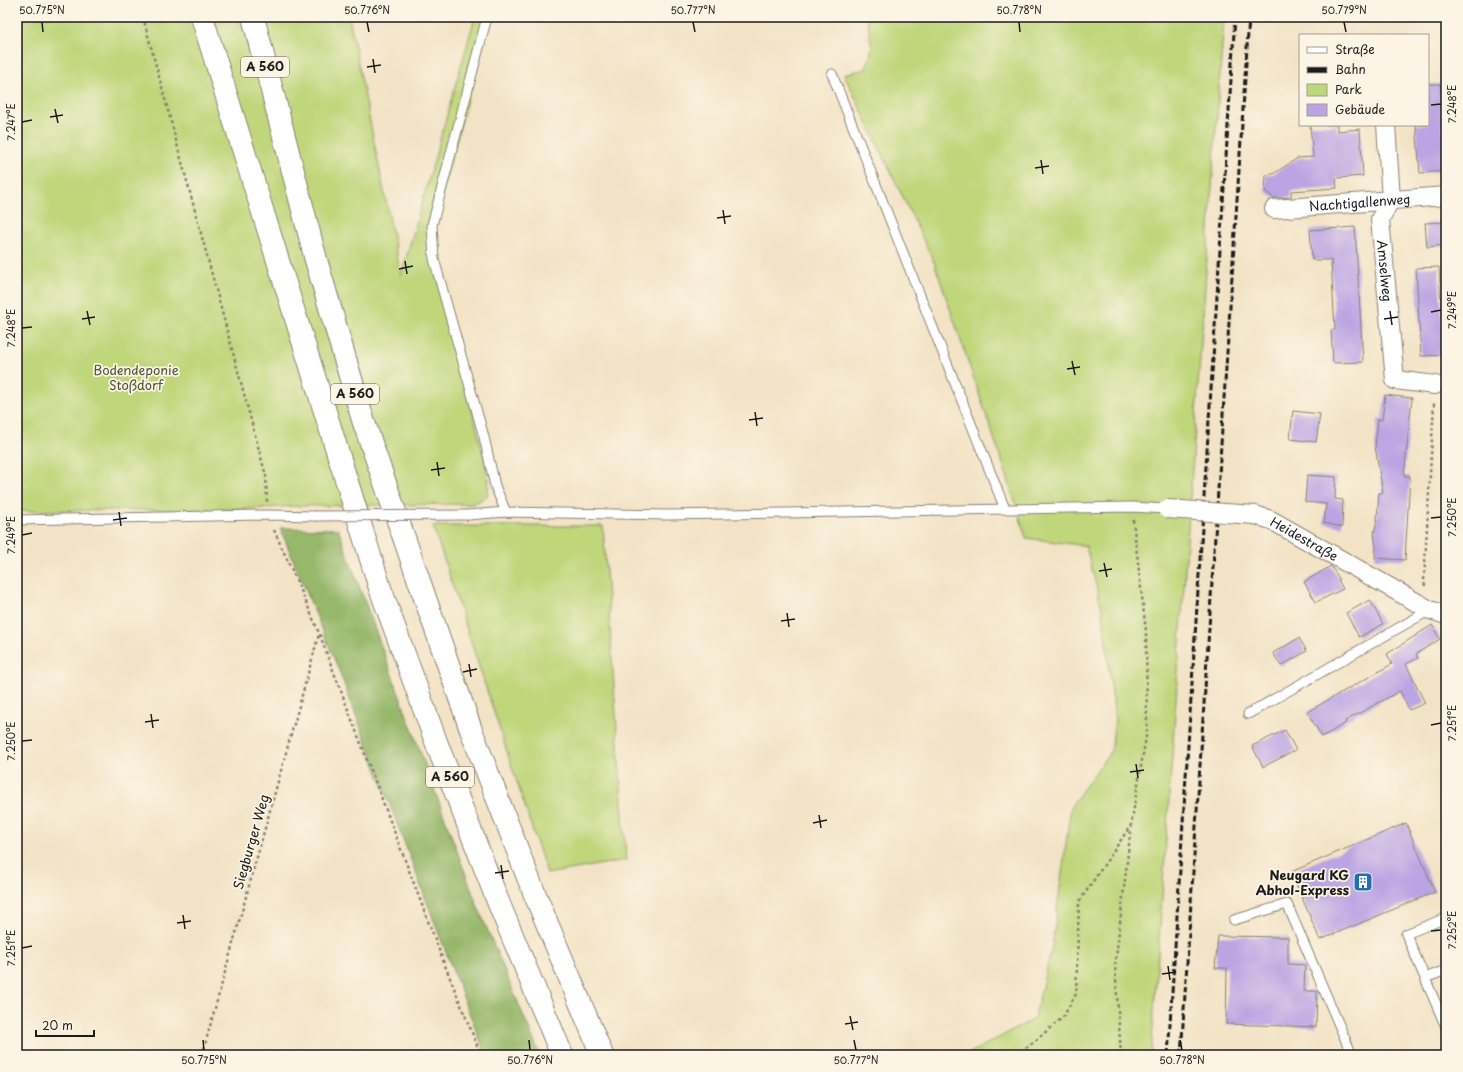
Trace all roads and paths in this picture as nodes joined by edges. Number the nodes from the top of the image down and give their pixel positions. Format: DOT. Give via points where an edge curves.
graph roads {
  1 [pos="143,17"];
  2 [pos="202,17"];
  3 [pos="217,17"];
  4 [pos="253,17"];
  5 [pos="266,17"];
  6 [pos="487,17"];
  7 [pos="832,74"];
  8 [pos="278,118"];
  9 [pos="1386,126"];
  10 [pos="1446,196"];
  11 [pos="1391,200"];
  12 [pos="261,205"];
  13 [pos="1274,209"];
  14 [pos="1435,385"];
  15 [pos="1131,507"];
  16 [pos="1005,509"];
  17 [pos="1167,509"];
  18 [pos="506,512"];
  19 [pos="267,515"];
  20 [pos="17,520"];
  21 [pos="1438,612"];
  22 [pos="319,633"];
  23 [pos="1248,714"];
  24 [pos="1131,826"];
  25 [pos="1446,918"];
  26 [pos="1234,920"];
  27 [pos="1446,970"];
  28 [pos="1425,978"];
  29 [pos="1446,1027"];
  30 [pos="202,1055"];
  31 [pos="481,1055"];
  32 [pos="562,1055"];
  33 [pos="602,1055"];
  34 [pos="1016,1055"];
  35 [pos="1121,1055"];
  36 [pos="1352,1055"];
  1 -- 19 [label="path" via="266,476"];
  2 -- 12 [label="highway"];
  3 -- 12 [label="highway, A 560"];
  4 -- 8 [label="highway, A 560"];
  5 -- 8 [label="highway"];
  6 -- 18 [label="lane" via="432,225 434,259 484,437 495,486"];
  7 -- 16 [label="lane"];
  8 -- 33 [label="highway, A 560" via="363,420 445,658 531,885"];
  9 -- 11 [label="street"];
  10 -- 11 [label="street, Nachtigallenweg"];
  11 -- 13 [label="street, Nachtigallenweg"];
  11 -- 14 [label="street, Amselweg" via="1380,219 1395,380"];
  12 -- 32 [label="highway, A 560" via="380,588 498,904"];
  14 -- 21 [label="path" via="1424,581"];
  15 -- 16 [label="lane"];
  15 -- 17 [label="lane"];
  15 -- 24 [label="path" via="1146,631 1147,731"];
  16 -- 18 [label="lane" via="668,515"];
  17 -- 21 [label="street, Heidestraße, bridge" via="1255,515 1272,520"];
  18 -- 19 [label="lane, bridge" via="468,515"];
  19 -- 20 [label="lane"];
  19 -- 22 [label="path"];
  21 -- 23 [label="lane"];
  22 -- 30 [label="path, Siegburger Weg"];
  22 -- 31 [label="path"];
  24 -- 34 [label="path" via="1079,902 1076,994 1063,1017"];
  24 -- 35 [label="path" via="1115,966"];
  25 -- 28 [label="lane" via="1406,934"];
  26 -- 36 [label="lane" via="1287,904"];
  27 -- 28 [label="lane"];
  28 -- 29 [label="lane"];
}
